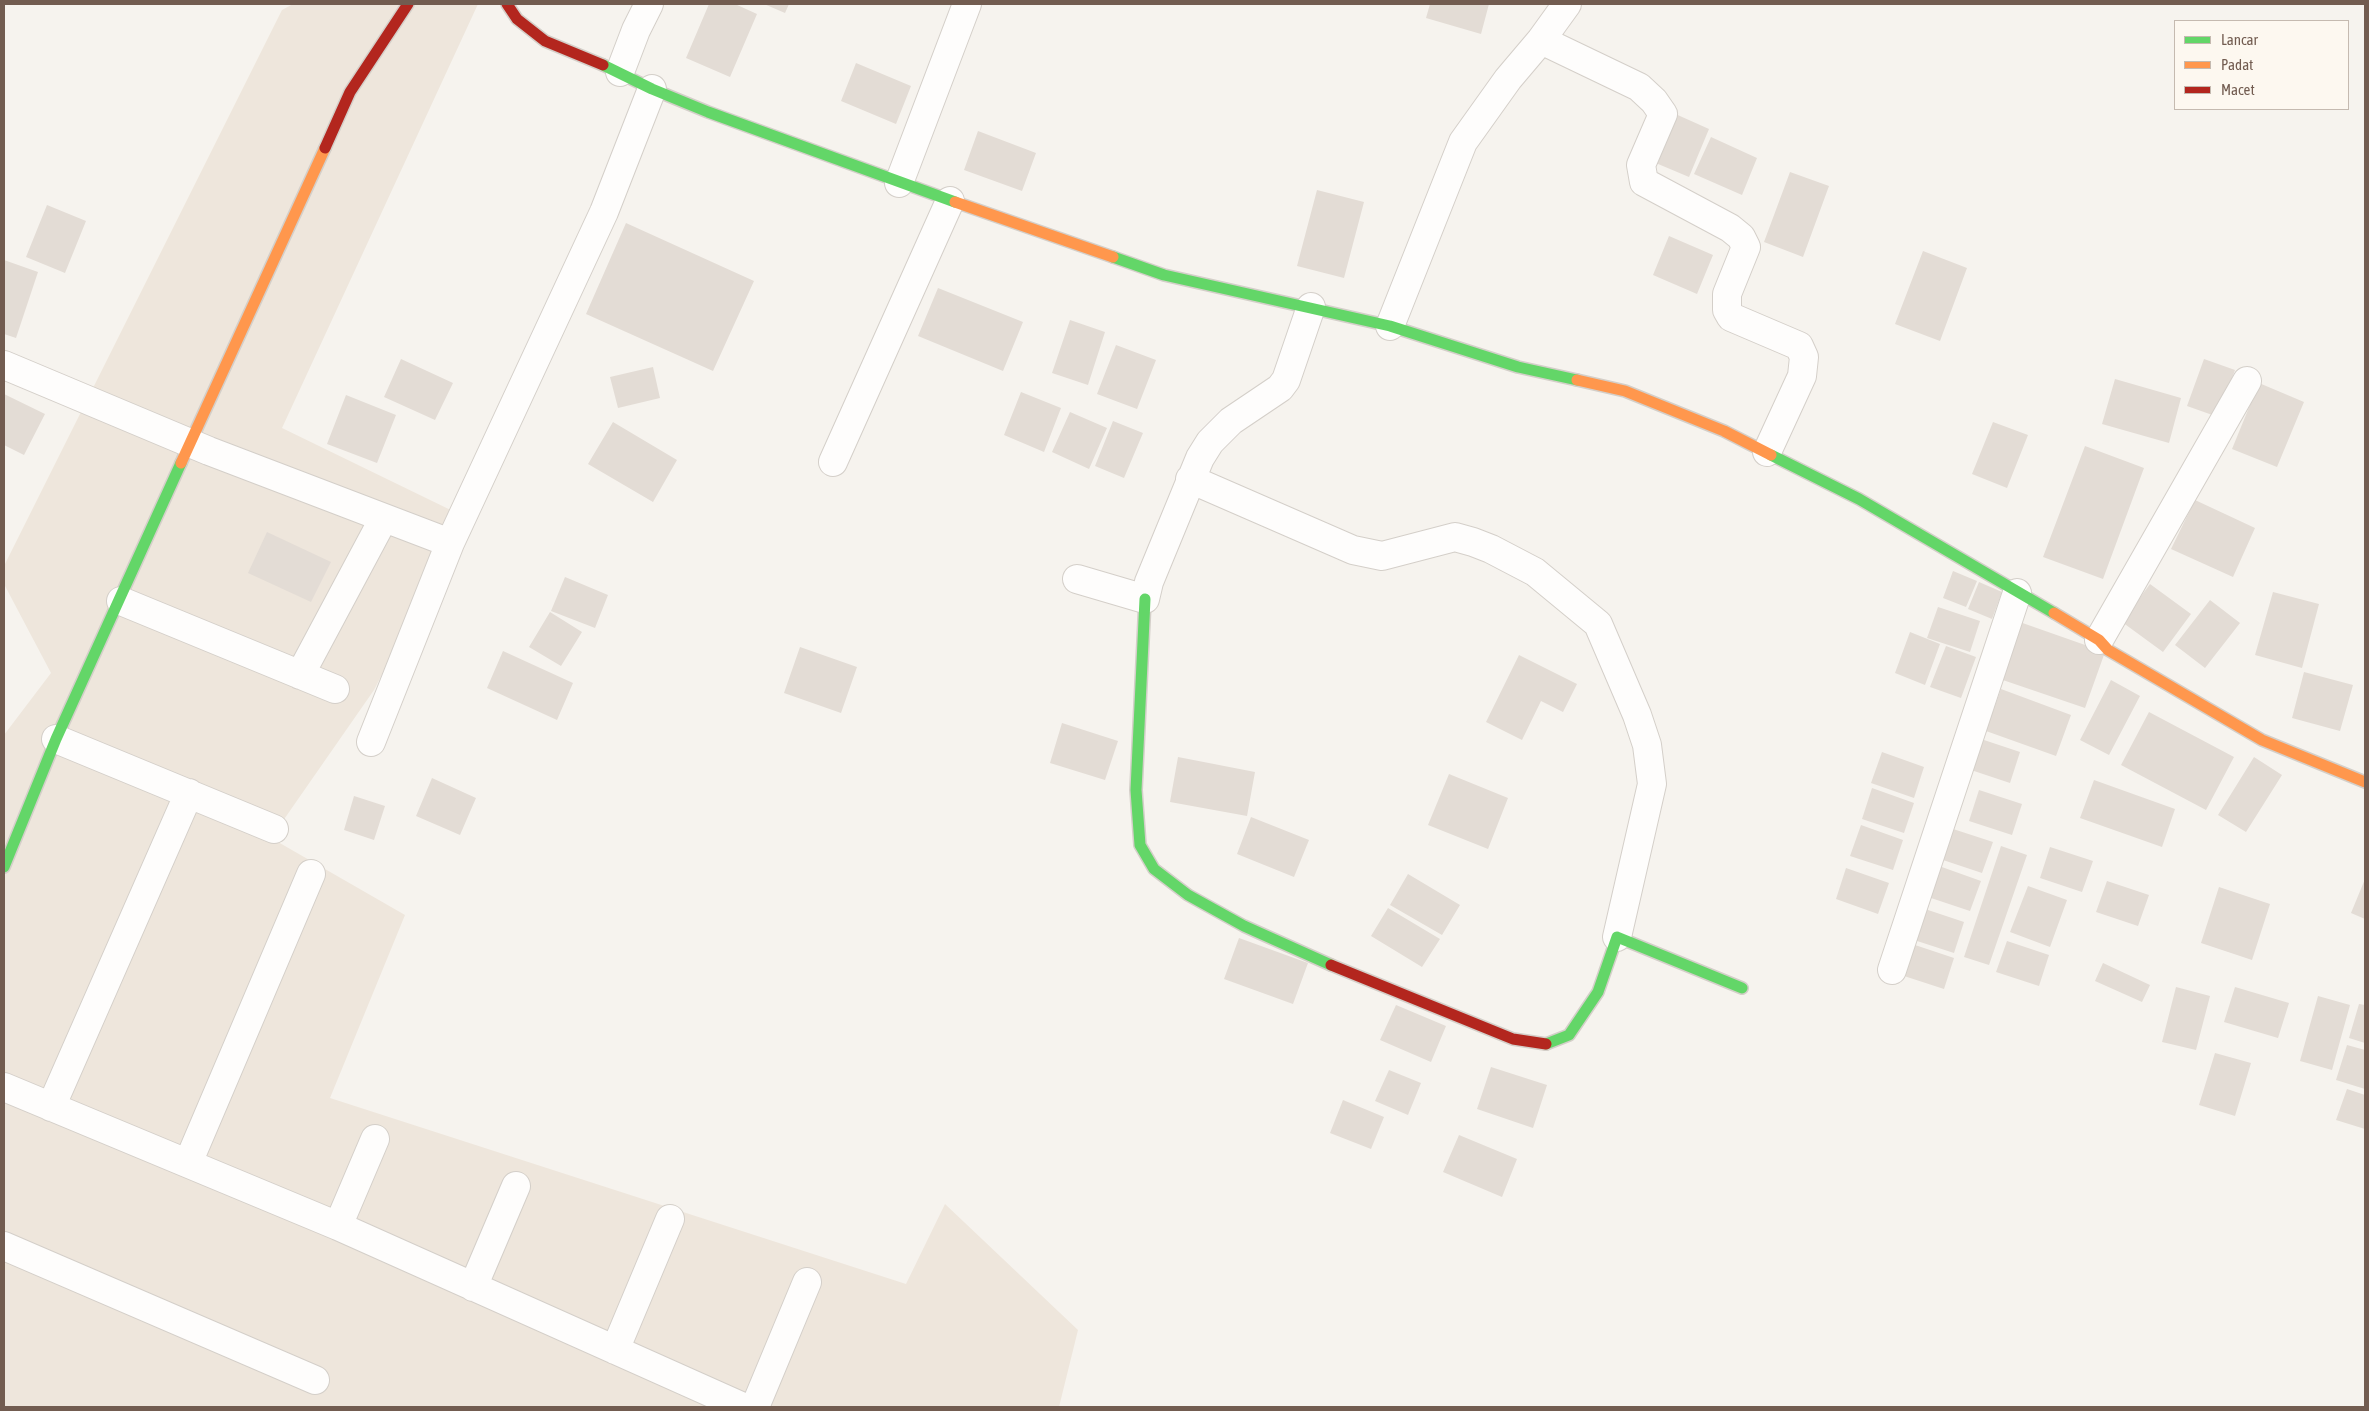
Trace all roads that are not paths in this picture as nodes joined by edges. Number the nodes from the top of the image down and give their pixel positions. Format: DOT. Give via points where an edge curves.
graph roads {
  1 [pos="408,4"];
  2 [pos="506,4"];
  3 [pos="649,4"];
  4 [pos="967,4"];
  5 [pos="1567,4"];
  6 [pos="1541,40"];
  7 [pos="620,72"];
  8 [pos="652,89"];
  9 [pos="899,183"];
  10 [pos="950,201"];
  11 [pos="1311,307"];
  12 [pos="1390,326"];
  13 [pos="4,364"];
  14 [pos="2247,381"];
  15 [pos="190,443"];
  16 [pos="1767,452"];
  17 [pos="833,462"];
  18 [pos="1190,479"];
  19 [pos="378,529"];
  20 [pos="450,543"];
  21 [pos="1077,579"];
  22 [pos="2017,593"];
  23 [pos="1145,599"];
  24 [pos="120,601"];
  25 [pos="2099,640"];
  26 [pos="300,675"];
  27 [pos="335,689"];
  28 [pos="56,739"];
  29 [pos="371,742"];
  30 [pos="2365,782"];
  31 [pos="188,794"];
  32 [pos="274,829"];
  33 [pos="4,867"];
  34 [pos="311,874"];
  35 [pos="1617,937"];
  36 [pos="1892,970"];
  37 [pos="1742,988"];
  38 [pos="4,1087"];
  39 [pos="52,1107"];
  40 [pos="375,1139"];
  41 [pos="188,1163"];
  42 [pos="516,1186"];
  43 [pos="670,1219"];
  44 [pos="338,1226"];
  45 [pos="4,1246"];
  46 [pos="807,1282"];
  47 [pos="473,1287"];
  48 [pos="615,1350"];
  49 [pos="315,1380"];
  50 [pos="743,1407"];
  51 [pos="755,1407"];
  1 -- 15 [label="street" via="350,92 275,263"];
  2 -- 7 [label="street" via="517,19 545,41"];
  3 -- 7 [label="street"];
  4 -- 9 [label="street"];
  5 -- 6 [label="street"];
  6 -- 12 [label="street" via="1508,79 1463,142"];
  6 -- 16 [label="street" via="1638,87 1654,101 1663,114 1641,165 1644,182 1741,236 1746,247 1727,294 1727,310 1731,317 1799,346 1804,357 1802,376"];
  7 -- 8 [label="street"];
  8 -- 9 [label="street"];
  8 -- 20 [label="street" via="604,212"];
  9 -- 10 [label="street"];
  10 -- 11 [label="street" via="1164,274"];
  10 -- 17 [label="street"];
  11 -- 12 [label="street"];
  11 -- 18 [label="street" via="1286,380 1280,388 1231,421 1210,442"];
  12 -- 16 [label="street" via="1518,367 1625,391"];
  13 -- 15 [label="street"];
  14 -- 25 [label="street"];
  15 -- 20 [label="street"];
  15 -- 24 [label="street"];
  16 -- 22 [label="street" via="1859,499"];
  18 -- 23 [label="street"];
  18 -- 35 [label="street" via="1353,550 1382,556 1455,537 1473,542 1535,572 1598,624 1638,715 1648,745 1652,784"];
  19 -- 26 [label="street"];
  20 -- 29 [label="street"];
  21 -- 23 [label="street"];
  22 -- 25 [label="street"];
  22 -- 36 [label="street"];
  23 -- 35 [label="street" via="1136,790 1140,845 1154,869 1188,895 1244,926 1317,958 1513,1039 1543,1045 1569,1035 1598,992"];
  24 -- 26 [label="street"];
  24 -- 28 [label="street"];
  25 -- 30 [label="street" via="2108,650 2262,740"];
  26 -- 27 [label="street"];
  28 -- 31 [label="street"];
  28 -- 33 [label="street"];
  31 -- 32 [label="street"];
  31 -- 39 [label="street"];
  34 -- 41 [label="street"];
  35 -- 37 [label="street"];
  38 -- 39 [label="street"];
  39 -- 41 [label="street"];
  40 -- 44 [label="street"];
  41 -- 44 [label="street"];
  42 -- 47 [label="street"];
  43 -- 48 [label="street"];
  44 -- 47 [label="street"];
  45 -- 49 [label="street"];
  46 -- 51 [label="street"];
  47 -- 48 [label="street"];
  48 -- 50 [label="street"];
}
